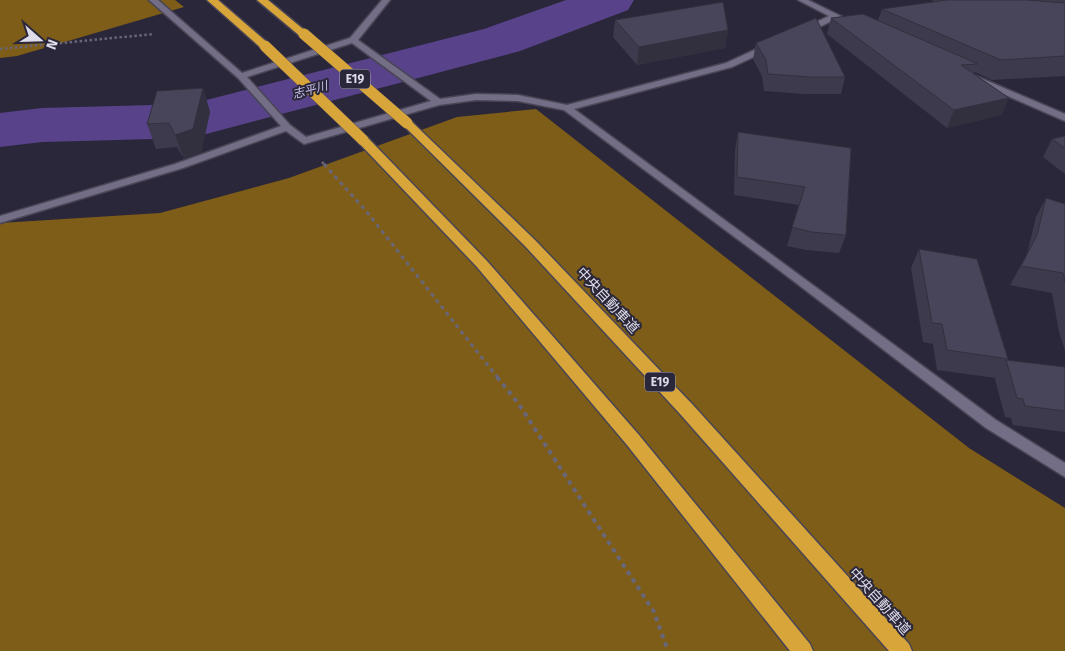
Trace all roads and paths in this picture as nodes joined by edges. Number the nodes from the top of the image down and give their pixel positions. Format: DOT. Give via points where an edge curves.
graph roads {
  1 [pos="153,0"];
  2 [pos="212,0"];
  3 [pos="262,0"];
  4 [pos="386,0"];
  5 [pos="802,0"];
  6 [pos="835,16"];
  7 [pos="863,27"];
  8 [pos="189,30"];
  9 [pos="353,40"];
  10 [pos="0,49"];
  11 [pos="966,74"];
  12 [pos="240,76"];
  13 [pos="438,102"];
  14 [pos="567,108"];
  15 [pos="1065,118"];
  16 [pos="287,128"];
  17 [pos="304,141"];
  18 [pos="0,220"];
  19 [pos="1065,471"];
  20 [pos="668,651"];
  21 [pos="803,651"];
  22 [pos="902,651"];
  1 -- 8 [label="street"];
  2 -- 21 [label="highway, bridge" via="363,140 482,264 627,432"];
  3 -- 22 [label="highway, 中央自動車道 / E19, bridge" via="407,123 530,243 687,410"];
  4 -- 9 [label="street"];
  5 -- 6 [label="street"];
  6 -- 7 [label="street"];
  6 -- 14 [label="street" via="729,65"];
  8 -- 10 [label="path"];
  8 -- 12 [label="street"];
  9 -- 12 [label="street"];
  9 -- 13 [label="street"];
  11 -- 15 [label="street"];
  12 -- 16 [label="street"];
  13 -- 14 [label="street" via="476,97 518,98"];
  13 -- 17 [label="street"];
  14 -- 19 [label="street" via="991,424"];
  16 -- 17 [label="street"];
  16 -- 18 [label="street" via="179,166"];
  17 -- 20 [label="path" via="366,211 518,403 654,612"];
}
